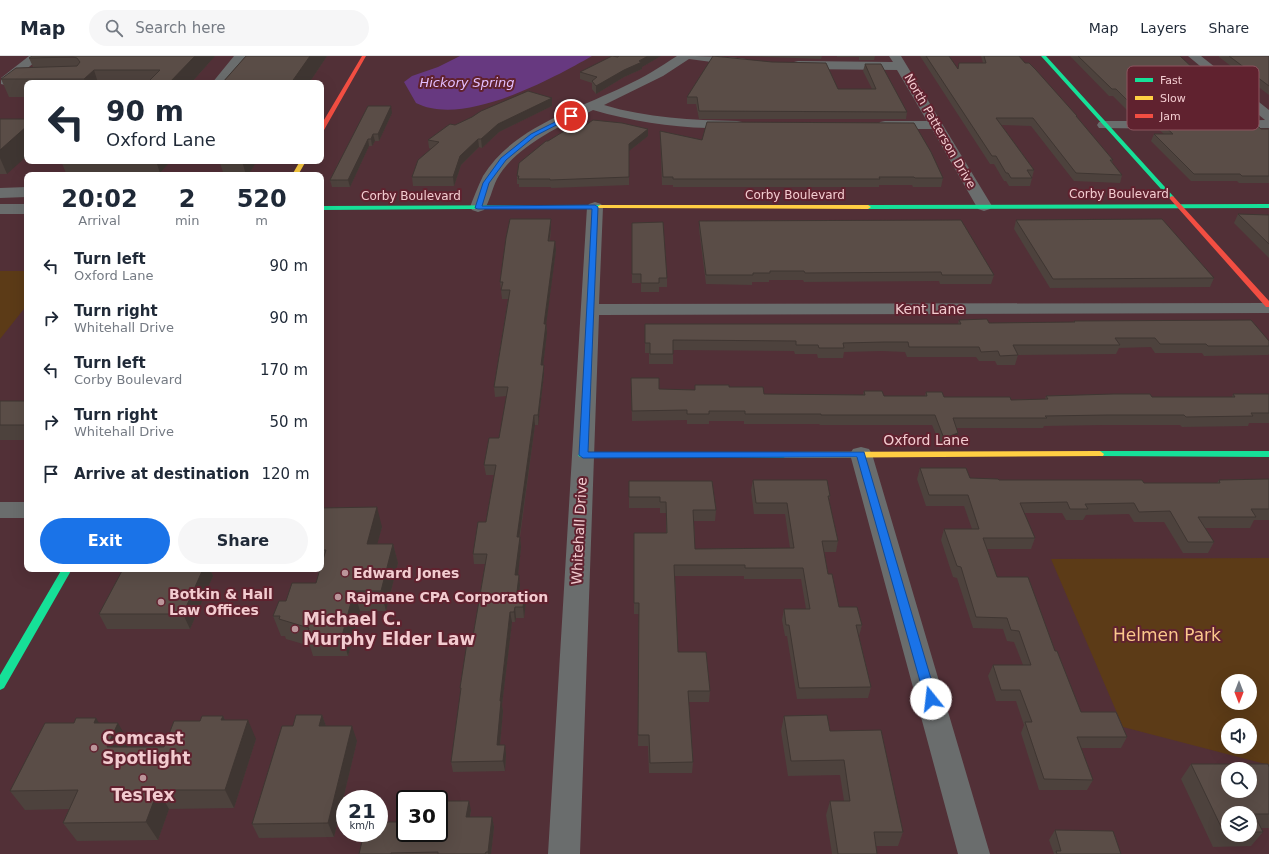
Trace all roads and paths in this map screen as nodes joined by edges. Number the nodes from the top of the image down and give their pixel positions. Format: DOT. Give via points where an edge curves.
graph roads {
  1 [pos="36,56"];
  2 [pos="240,56"];
  3 [pos="364,56"];
  4 [pos="685,56"];
  5 [pos="693,56"];
  6 [pos="1043,56"];
  7 [pos="1194,56"];
  8 [pos="898,61"];
  9 [pos="752,63"];
  10 [pos="786,65"];
  11 [pos="1206,66"];
  12 [pos="27,80"];
  13 [pos="220,80"];
  14 [pos="593,106"];
  15 [pos="1259,109"];
  16 [pos="1269,117"];
  17 [pos="936,124"];
  18 [pos="1259,124"];
  19 [pos="1269,124"];
  20 [pos="324,125"];
  21 [pos="750,125"];
  22 [pos="874,125"];
  23 [pos="1104,125"];
  24 [pos="1127,125"];
  25 [pos="24,192"];
  26 [pos="0,193"];
  27 [pos="984,206"];
  28 [pos="1179,206"];
  29 [pos="1269,206"];
  30 [pos="595,207"];
  31 [pos="324,208"];
  32 [pos="478,208"];
  33 [pos="0,209"];
  34 [pos="24,209"];
  35 [pos="1269,306"];
  36 [pos="591,310"];
  37 [pos="861,454"];
  38 [pos="1269,454"];
  39 [pos="583,455"];
  40 [pos="0,510"];
  41 [pos="24,510"];
  42 [pos="65,572"];
  43 [pos="0,685"];
  44 [pos="564,854"];
  45 [pos="974,854"];
  1 -- 12 [label="street" via="5,80"];
  2 -- 13 [label="street"];
  3 -- 20 [label="street"];
  4 -- 14 [label="street" via="661,73"];
  5 -- 9 [label="street"];
  6 -- 23 [label="street"];
  7 -- 11 [label="street"];
  8 -- 10 [label="street"];
  8 -- 17 [label="street, North Patterson Drive"];
  14 -- 21 [label="street" via="629,116 669,122"];
  14 -- 32 [label="street" via="533,135 512,151 492,172"];
  15 -- 16 [label="street"];
  17 -- 22 [label="street"];
  17 -- 27 [label="street, North Patterson Drive"];
  18 -- 19 [label="street"];
  23 -- 24 [label="street"];
  23 -- 28 [label="street"];
  25 -- 26 [label="street"];
  27 -- 28 [label="street, Corby Boulevard"];
  27 -- 30 [label="street, Corby Boulevard"];
  28 -- 29 [label="street, Corby Boulevard"];
  28 -- 35 [label="street"];
  30 -- 32 [label="street, Corby Boulevard"];
  30 -- 36 [label="street, Whitehall Drive"];
  31 -- 32 [label="street, Corby Boulevard"];
  33 -- 34 [label="street"];
  35 -- 36 [label="street, Kent Lane"];
  36 -- 39 [label="street, Whitehall Drive"];
  37 -- 38 [label="street, Oxford Lane"];
  37 -- 39 [label="street, Oxford Lane"];
  37 -- 45 [label="street"];
  39 -- 44 [label="street, Whitehall Drive"];
  40 -- 41 [label="street"];
  42 -- 43 [label="street"];
}
